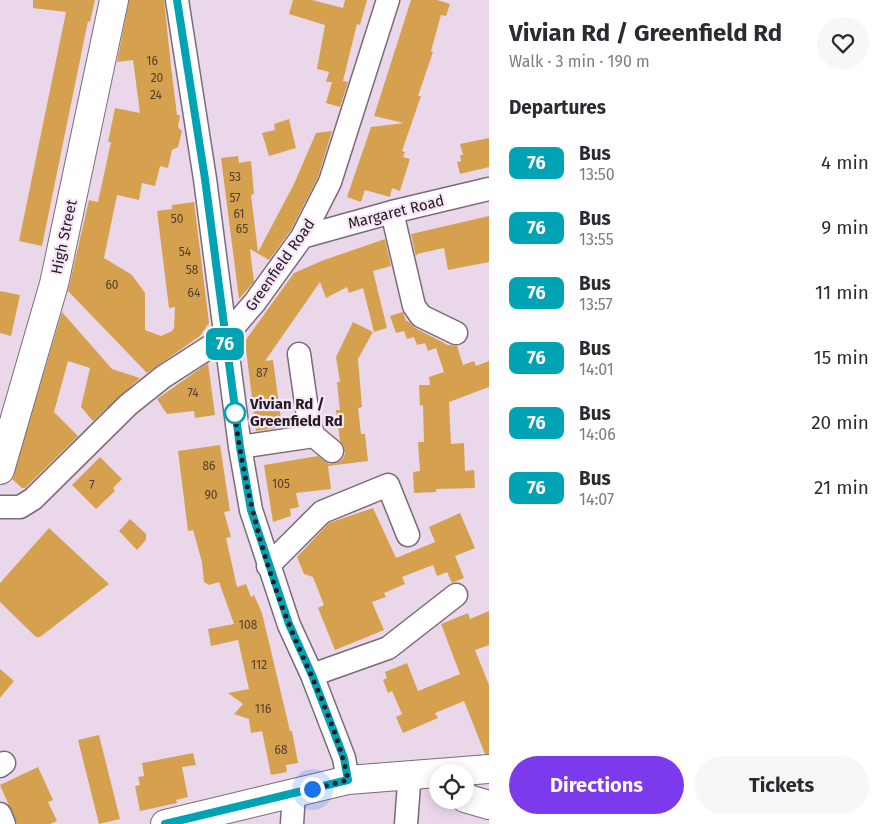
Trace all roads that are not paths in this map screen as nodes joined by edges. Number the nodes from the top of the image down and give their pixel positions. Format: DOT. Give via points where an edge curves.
graph roads {
  1 [pos="114,0"];
  2 [pos="177,0"];
  3 [pos="388,0"];
  4 [pos="489,189"];
  5 [pos="392,212"];
  6 [pos="302,237"];
  7 [pos="456,333"];
  8 [pos="224,337"];
  9 [pos="299,354"];
  10 [pos="314,436"];
  11 [pos="240,447"];
  12 [pos="332,451"];
  13 [pos="1,464"];
  14 [pos="0,507"];
  15 [pos="408,535"];
  16 [pos="268,566"];
  17 [pos="456,595"];
  18 [pos="312,675"];
  19 [pos="489,769"];
  20 [pos="383,778"];
  21 [pos="348,780"];
  22 [pos="409,784"];
  23 [pos="429,789"];
  24 [pos="294,793"];
  25 [pos="474,801"];
  26 [pos="489,805"];
  27 [pos="0,814"];
  28 [pos="4,824"];
  29 [pos="165,824"];
  30 [pos="292,824"];
  31 [pos="406,824"];
  1 -- 13 [label="main road, High Street" via="54,284"];
  2 -- 8 [label="street" via="205,179"];
  3 -- 6 [label="street, Greenfield Road" via="330,182"];
  4 -- 5 [label="street, Margaret Road"];
  5 -- 6 [label="street, Margaret Road"];
  5 -- 7 [label="street" via="414,306 421,316"];
  6 -- 8 [label="street, Greenfield Road" via="255,302"];
  8 -- 11 [label="street"];
  8 -- 14 [label="street, Greenfield Road" via="163,377 128,405 33,499 20,507"];
  9 -- 10 [label="street" via="309,423"];
  10 -- 11 [label="street"];
  10 -- 12 [label="street"];
  11 -- 16 [label="street" via="251,510"];
  15 -- 16 [label="street" via="388,485 322,512"];
  16 -- 18 [label="street"];
  17 -- 18 [label="street" via="388,648"];
  18 -- 21 [label="street" via="344,758"];
  19 -- 20 [label="main road"];
  20 -- 21 [label="main road"];
  20 -- 22 [label="main road"];
  21 -- 24 [label="main road"];
  22 -- 23 [label="main road"];
  22 -- 31 [label="street"];
  24 -- 29 [label="main road"];
  24 -- 30 [label="street"];
  25 -- 26 [label="main road"];
  27 -- 28 [label="street"];
}
